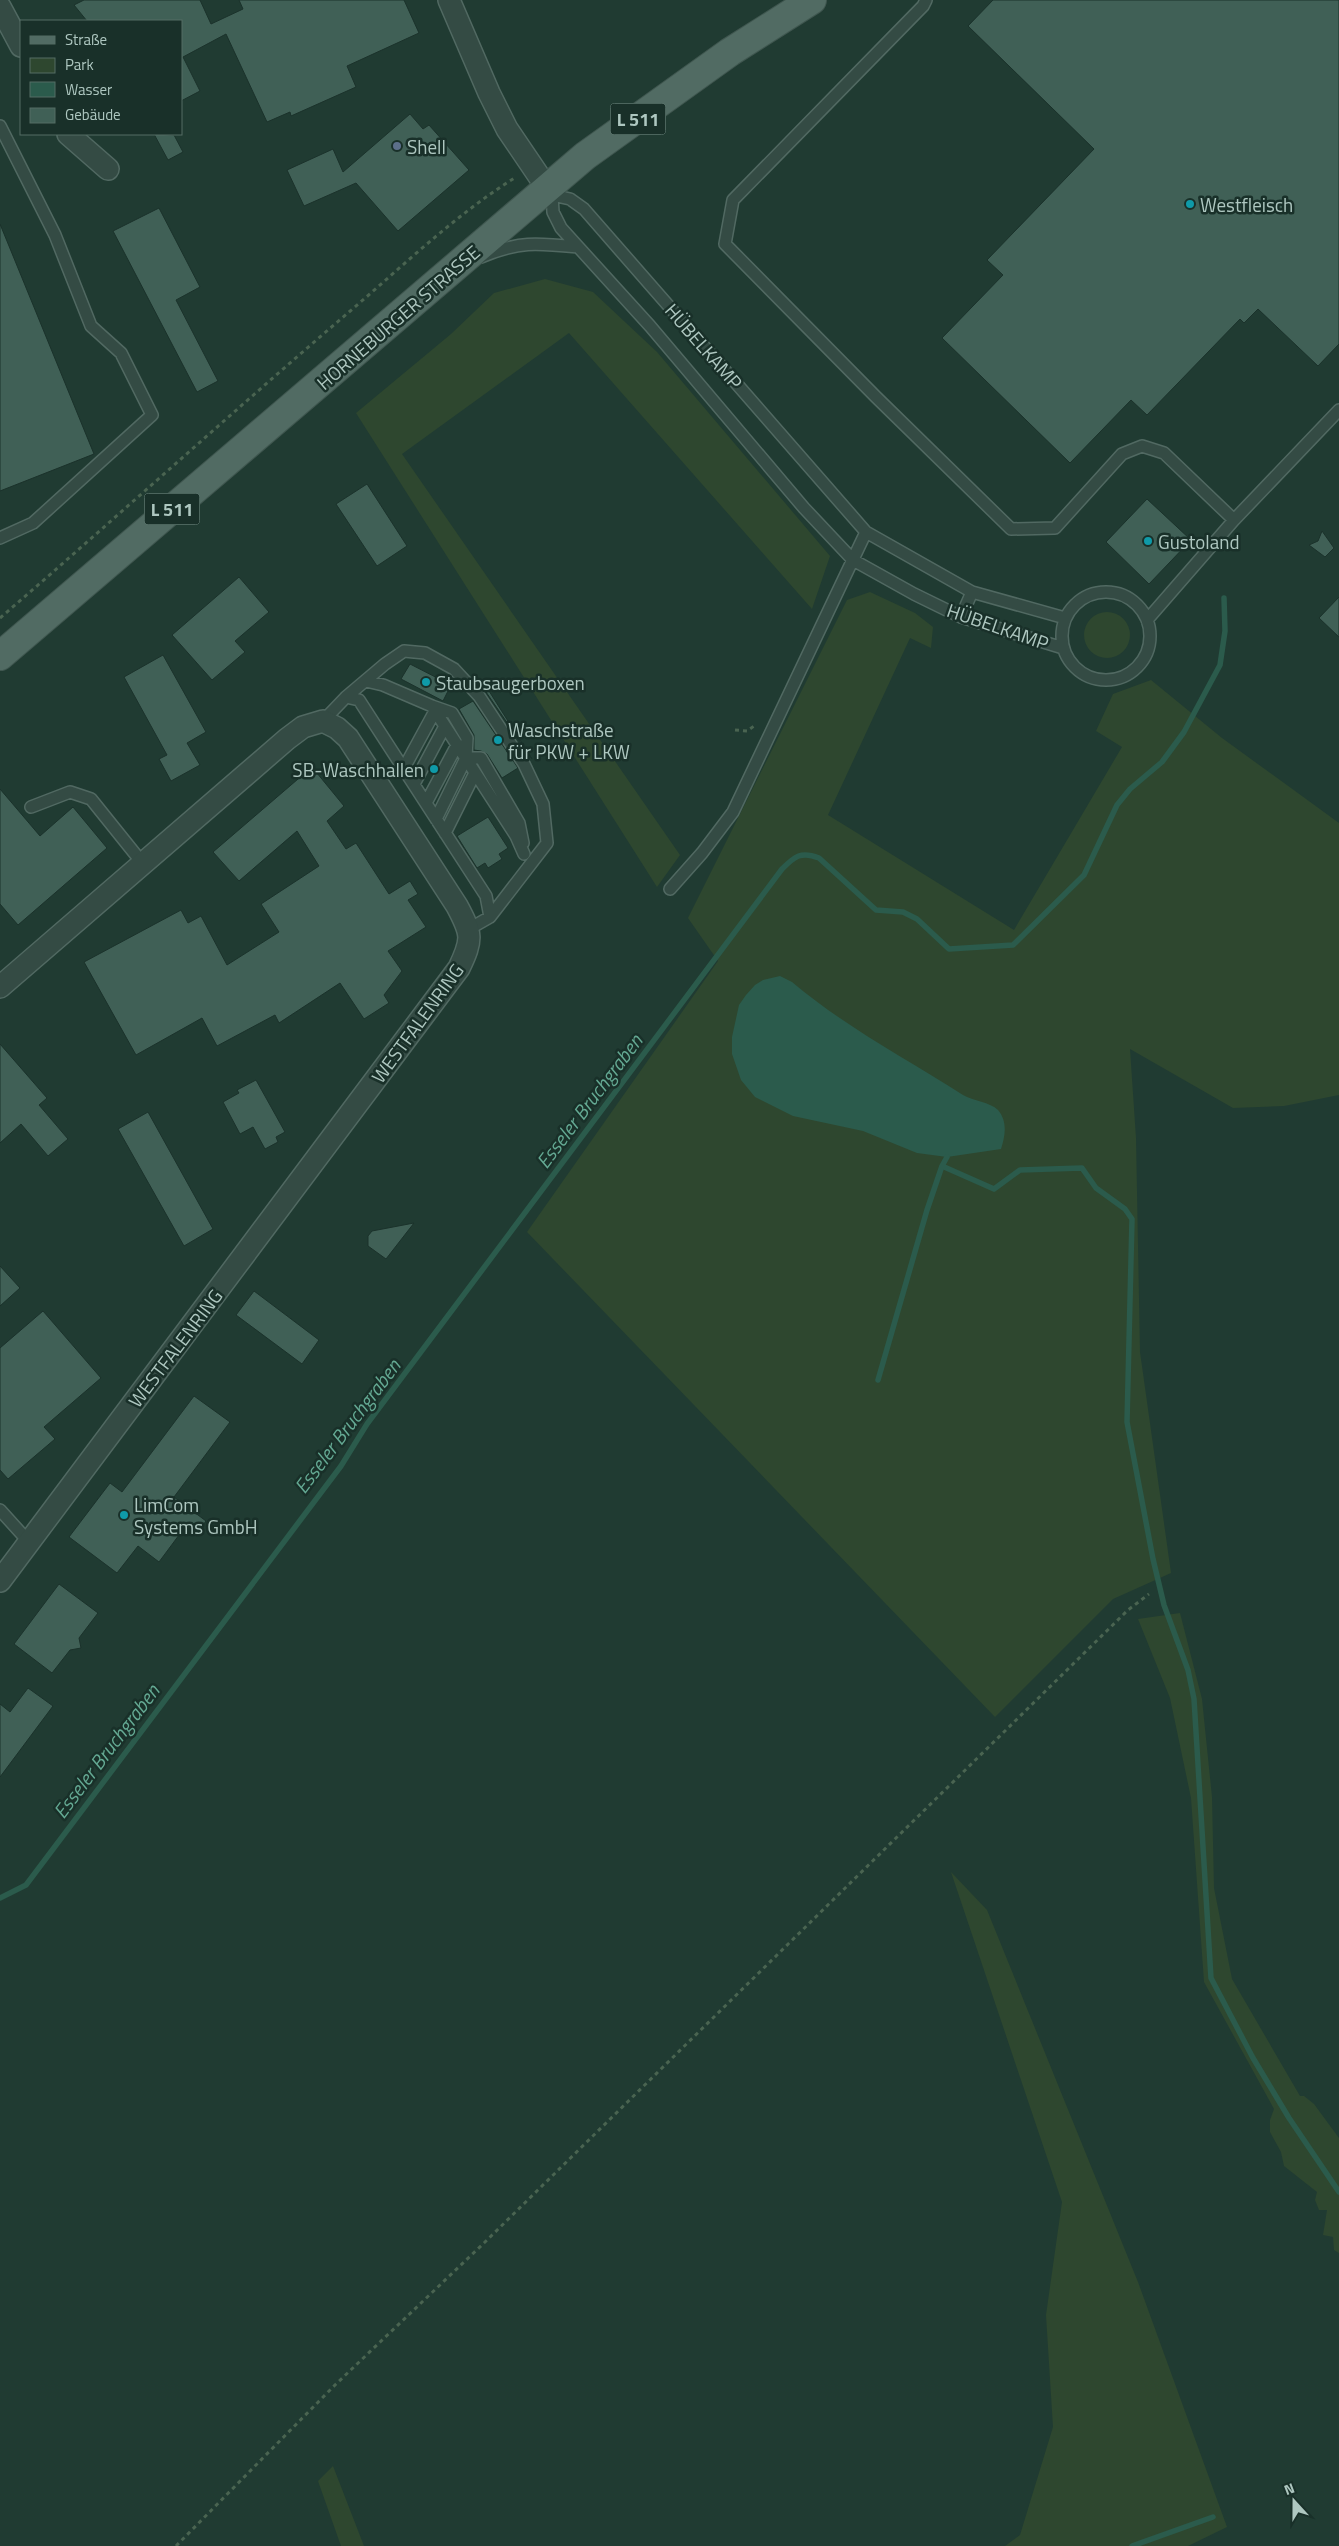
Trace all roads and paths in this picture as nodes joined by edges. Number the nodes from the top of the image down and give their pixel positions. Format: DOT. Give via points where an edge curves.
graph roads {
  1 [pos="449,0"];
  2 [pos="812,0"];
  3 [pos="926,0"];
  4 [pos="0,7"];
  5 [pos="20,44"];
  6 [pos="0,126"];
  7 [pos="69,135"];
  8 [pos="108,169"];
  9 [pos="544,183"];
  10 [pos="577,247"];
  11 [pos="456,268"];
  12 [pos="1339,410"];
  13 [pos="1234,520"];
  14 [pos="866,532"];
  15 [pos="0,538"];
  16 [pos="853,560"];
  17 [pos="972,592"];
  18 [pos="962,617"];
  19 [pos="0,618"];
  20 [pos="1065,618"];
  21 [pos="1147,620"];
  22 [pos="1063,648"];
  23 [pos="0,656"];
  24 [pos="366,680"];
  25 [pos="346,697"];
  26 [pos="433,708"];
  27 [pos="324,721"];
  28 [pos="445,726"];
  29 [pos="457,745"];
  30 [pos="466,758"];
  31 [pos="404,768"];
  32 [pos="475,773"];
  33 [pos="414,784"];
  34 [pos="426,803"];
  35 [pos="31,807"];
  36 [pos="436,819"];
  37 [pos="445,833"];
  38 [pos="524,854"];
  39 [pos="144,865"];
  40 [pos="530,867"];
  41 [pos="670,890"];
  42 [pos="490,917"];
  43 [pos="470,929"];
  44 [pos="0,987"];
  45 [pos="0,1510"];
  46 [pos="29,1542"];
  47 [pos="0,1581"];
  48 [pos="1149,1594"];
  49 [pos="176,2546"];
  1 -- 9 [label="street" via="507,129"];
  2 -- 9 [label="main road, HORNEBURGER STRASSE / L 511"];
  3 -- 13 [label="lane" via="733,200 725,244 1012,529 1055,528 1122,454 1142,446 1164,453"];
  4 -- 5 [label="street"];
  6 -- 15 [label="lane" via="55,235 91,326 122,353 152,415 33,523"];
  7 -- 8 [label="street"];
  9 -- 10 [label="lane, HÜBELKAMP" via="561,228"];
  9 -- 11 [label="main road, HORNEBURGER STRASSE / L 511"];
  9 -- 14 [label="lane, HÜBELKAMP" via="584,209"];
  9 -- 19 [label="path" via="493,192 235,409 112,522"];
  10 -- 11 [label="lane" via="531,243 510,246"];
  10 -- 16 [label="lane, HÜBELKAMP" via="650,326 804,508"];
  11 -- 23 [label="main road, HORNEBURGER STRASSE / L 511"];
  12 -- 13 [label="lane"];
  13 -- 21 [label="lane"];
  14 -- 16 [label="lane"];
  14 -- 17 [label="lane, HÜBELKAMP"];
  16 -- 18 [label="lane, HÜBELKAMP"];
  16 -- 41 [label="lane" via="733,812"];
  17 -- 18 [label="lane"];
  17 -- 20 [label="lane, HÜBELKAMP"];
  18 -- 22 [label="lane, HÜBELKAMP"];
  20 -- 21 [label="lane, HÜBELKAMP" via="1082,598 1107,592 1131,600"];
  20 -- 22 [label="lane"];
  21 -- 22 [label="lane, HÜBELKAMP" via="1150,637 1146,655 1135,669 1119,678 1096,679 1081,673"];
  24 -- 25 [label="lane"];
  24 -- 26 [label="lane"];
  24 -- 40 [label="lane" via="404,651 425,653 454,669 479,696 524,764 543,804 547,842"];
  25 -- 27 [label="lane"];
  25 -- 31 [label="lane" via="359,700"];
  26 -- 28 [label="lane"];
  26 -- 30 [label="lane" via="452,714 467,738"];
  26 -- 31 [label="lane"];
  27 -- 39 [label="street" via="303,727 287,739"];
  27 -- 43 [label="street" via="348,738"];
  28 -- 29 [label="lane"];
  28 -- 33 [label="lane"];
  29 -- 30 [label="lane"];
  29 -- 34 [label="lane"];
  30 -- 32 [label="lane"];
  30 -- 36 [label="lane"];
  30 -- 38 [label="lane" via="481,758 496,782 519,824"];
  31 -- 33 [label="lane"];
  32 -- 37 [label="lane"];
  32 -- 38 [label="lane"];
  33 -- 34 [label="lane"];
  34 -- 36 [label="lane"];
  35 -- 39 [label="lane" via="70,792 91,799"];
  36 -- 37 [label="lane"];
  37 -- 42 [label="lane" via="486,896"];
  38 -- 40 [label="lane"];
  39 -- 44 [label="street"];
  40 -- 42 [label="lane"];
  42 -- 43 [label="lane"];
  43 -- 46 [label="street, WESTFALENRING" via="468,949 460,968"];
  45 -- 46 [label="lane"];
  46 -- 47 [label="street, WESTFALENRING"];
  48 -- 49 [label="path" via="1128,1610 484,2243 335,2385"];
}
